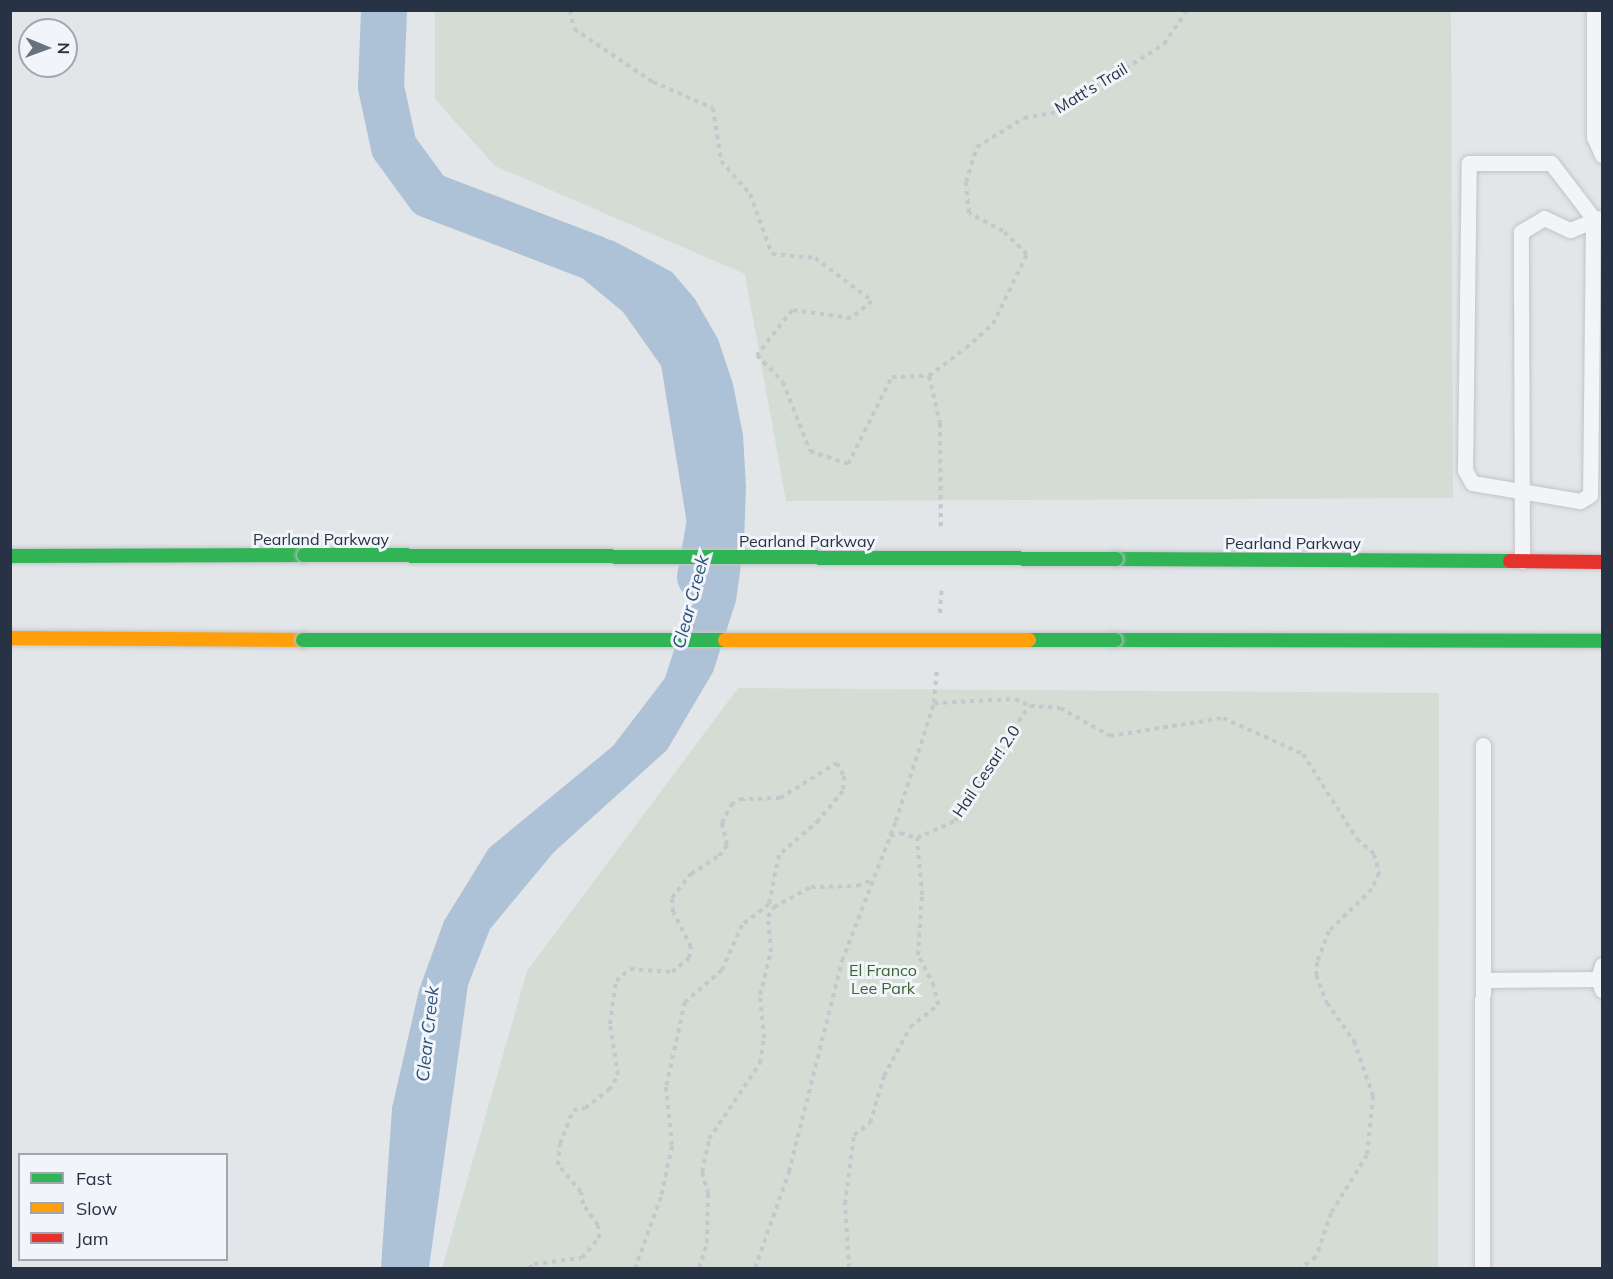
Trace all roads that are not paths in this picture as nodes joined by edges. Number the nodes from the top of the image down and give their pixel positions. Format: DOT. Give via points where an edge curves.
graph roads {
  1 [pos="1594,10"];
  2 [pos="1602,154"];
  3 [pos="1598,218"];
  4 [pos="1520,492"];
  5 [pos="10,556"];
  6 [pos="1522,561"];
  7 [pos="1602,562"];
  8 [pos="10,638"];
  9 [pos="1602,641"];
  10 [pos="1483,745"];
  11 [pos="1601,978"];
  12 [pos="1483,980"];
  13 [pos="1482,1269"];
  1 -- 2 [label="lane" via="1594,137"];
  3 -- 4 [label="lane" via="1570,230 1544,218 1521,232"];
  3 -- 4 [label="lane" via="1590,495 1580,501"];
  3 -- 4 [label="lane" via="1551,163 1469,163 1465,470 1472,483"];
  4 -- 6 [label="lane"];
  5 -- 6 [label="main road, Pearland Parkway, bridge"];
  6 -- 7 [label="main road, Pearland Parkway"];
  8 -- 9 [label="main road, bridge"];
  10 -- 12 [label="lane"];
  11 -- 12 [label="lane"];
  12 -- 13 [label="lane"];
}
